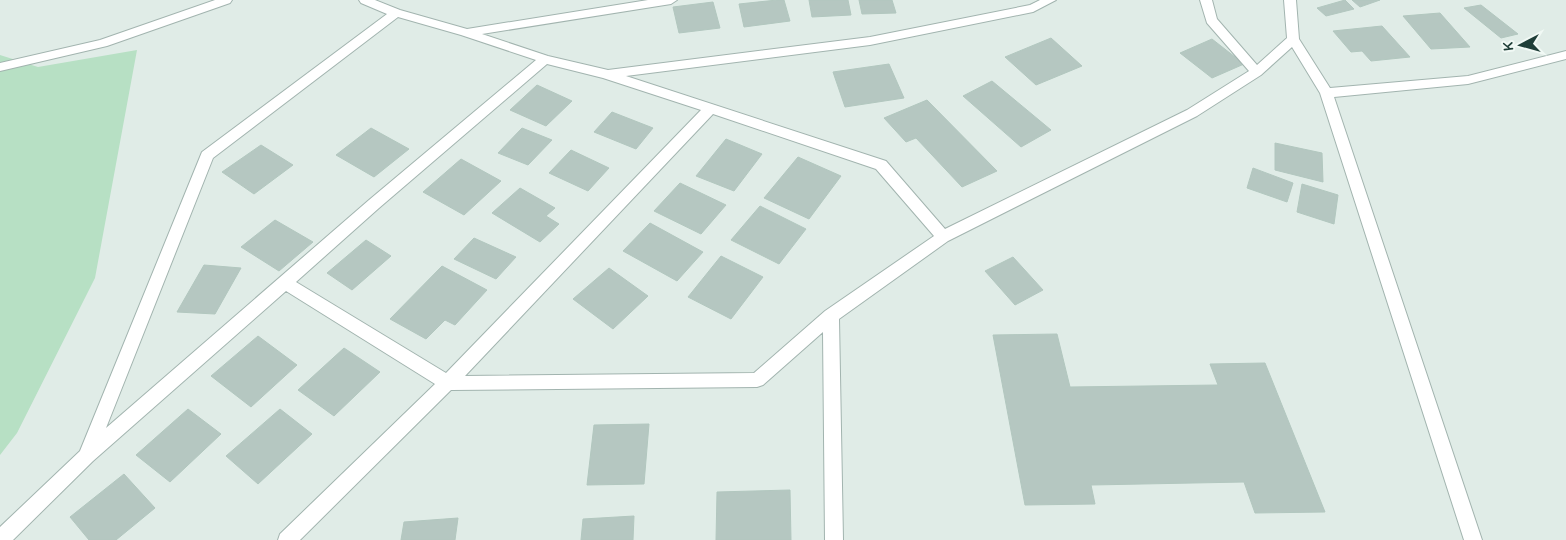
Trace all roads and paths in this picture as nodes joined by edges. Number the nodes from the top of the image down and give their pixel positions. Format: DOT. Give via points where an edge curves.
graph roads {
  1 [pos="226,0"];
  2 [pos="364,0"];
  3 [pos="671,0"];
  4 [pos="1050,0"];
  5 [pos="1206,0"];
  6 [pos="1290,0"];
  7 [pos="396,13"];
  8 [pos="465,32"];
  9 [pos="1293,39"];
  10 [pos="1566,55"];
  11 [pos="545,59"];
  12 [pos="0,67"];
  13 [pos="1257,72"];
  14 [pos="606,74"];
  15 [pos="1326,92"];
  16 [pos="709,110"];
  17 [pos="943,237"];
  18 [pos="286,283"];
  19 [pos="831,316"];
  20 [pos="447,383"];
  21 [pos="87,454"];
  22 [pos="0,540"];
  23 [pos="287,540"];
  24 [pos="834,540"];
  25 [pos="1473,540"];
  1 -- 12 [label="street" via="103,43"];
  2 -- 7 [label="street"];
  3 -- 8 [label="street"];
  4 -- 14 [label="street" via="1033,8 870,41"];
  5 -- 13 [label="street" via="1211,20"];
  6 -- 9 [label="street"];
  7 -- 8 [label="street"];
  7 -- 21 [label="street" via="207,155"];
  8 -- 11 [label="street"];
  9 -- 13 [label="street"];
  9 -- 15 [label="street"];
  10 -- 15 [label="street" via="1468,80"];
  11 -- 14 [label="street"];
  11 -- 18 [label="street"];
  13 -- 17 [label="street" via="1192,113"];
  14 -- 16 [label="street"];
  15 -- 25 [label="street"];
  16 -- 17 [label="street" via="880,165"];
  16 -- 20 [label="street"];
  17 -- 19 [label="street"];
  18 -- 20 [label="street"];
  18 -- 21 [label="street"];
  19 -- 20 [label="street" via="757,380"];
  19 -- 24 [label="street"];
  20 -- 23 [label="street"];
  21 -- 22 [label="street"];
}
